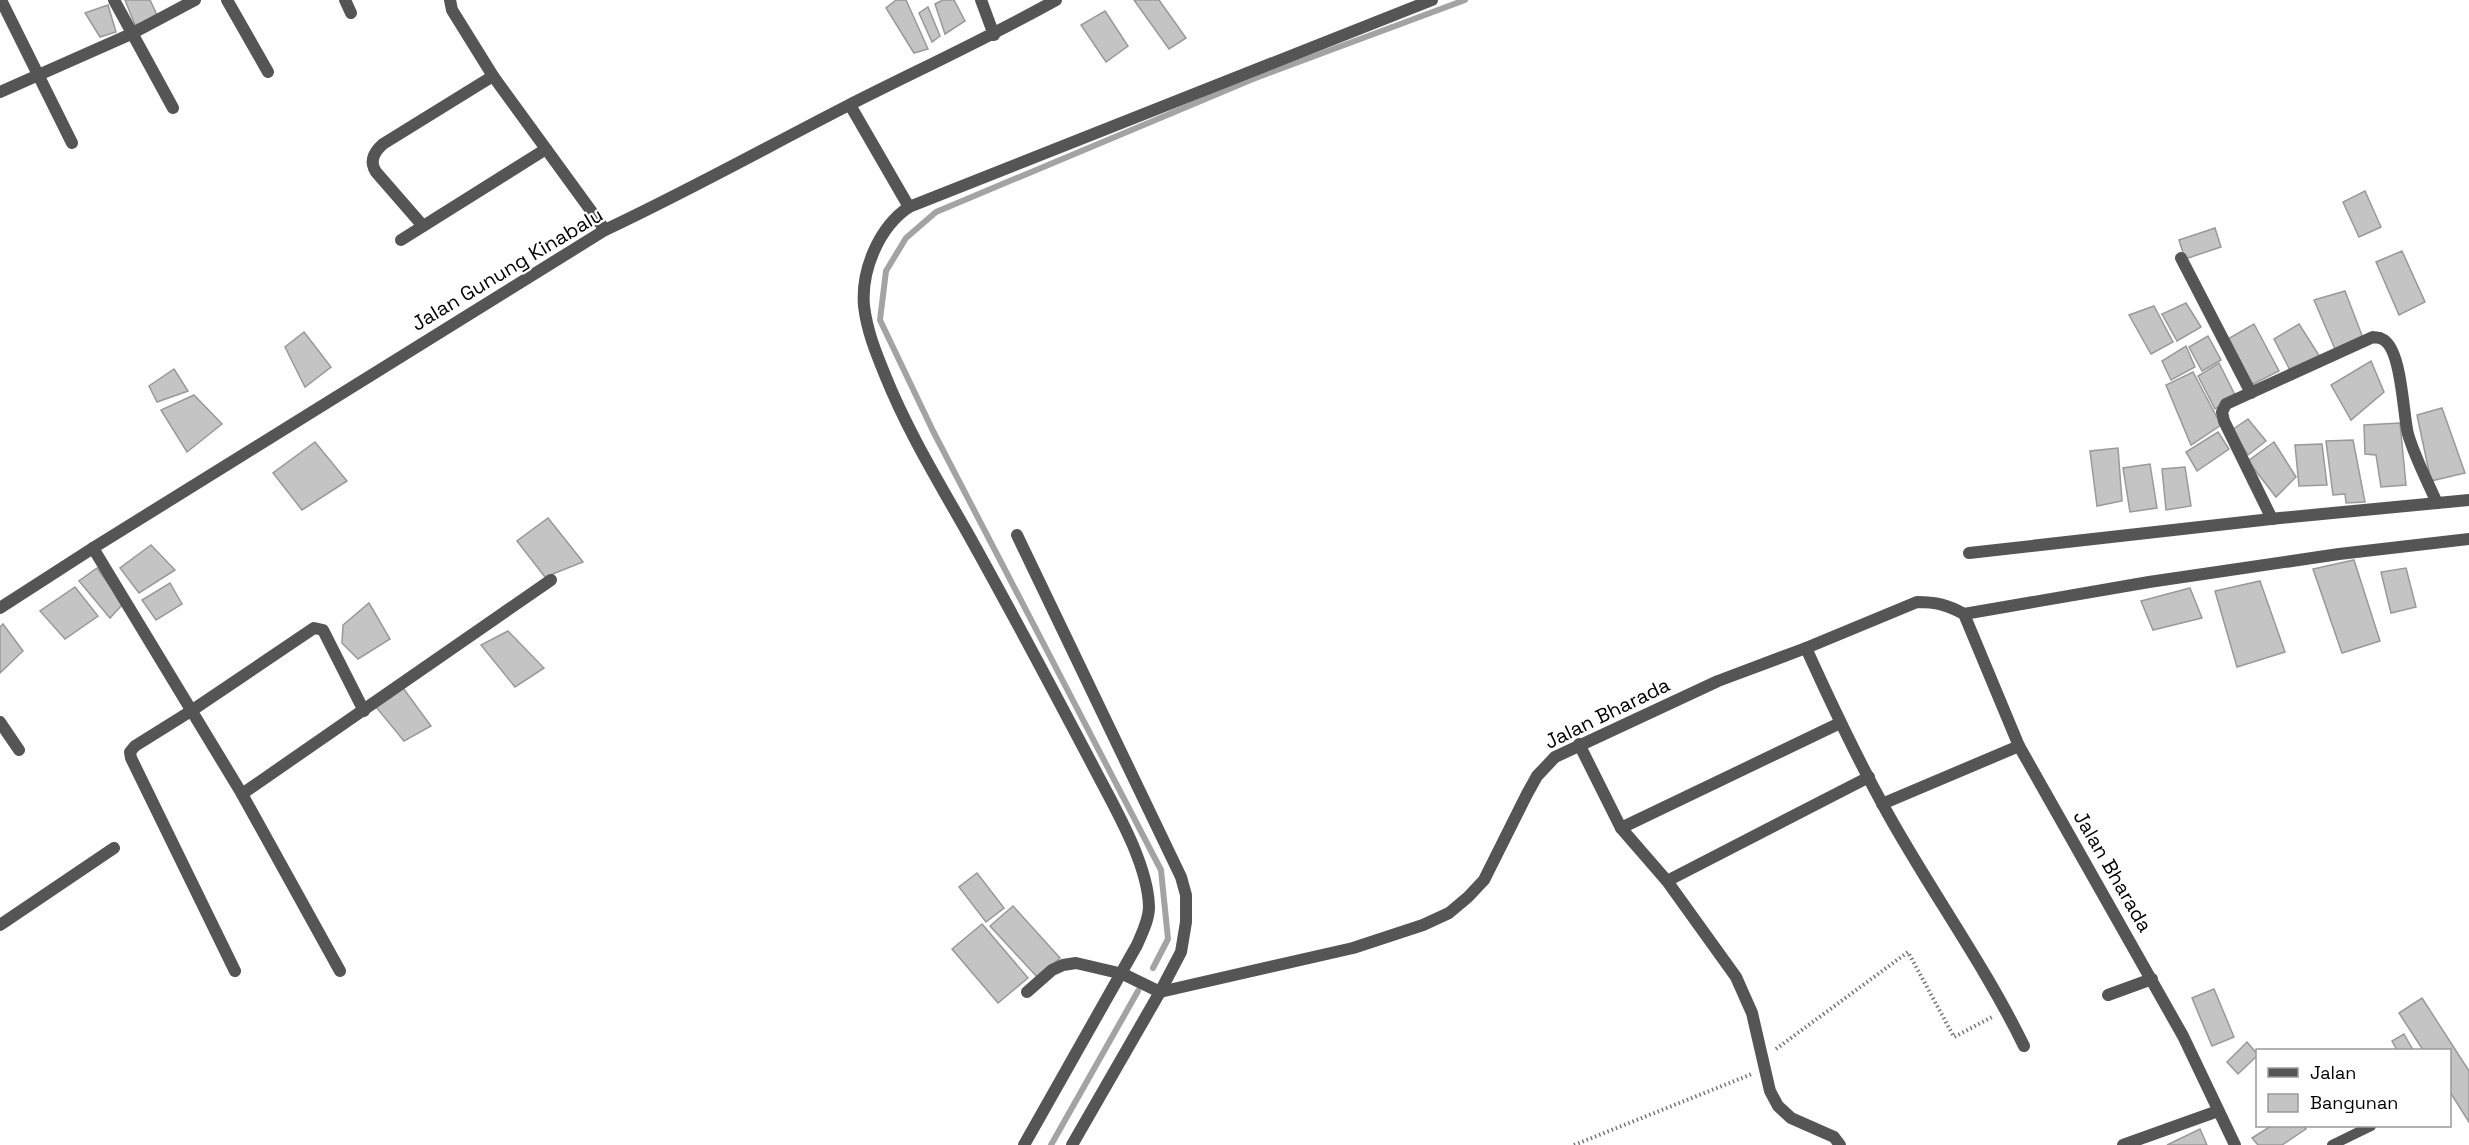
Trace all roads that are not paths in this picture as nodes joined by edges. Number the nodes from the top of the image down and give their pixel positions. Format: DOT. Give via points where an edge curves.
graph roads {
  1 [pos="1,0"];
  2 [pos="114,0"];
  3 [pos="195,0"];
  4 [pos="227,0"];
  5 [pos="345,0"];
  6 [pos="450,0"];
  7 [pos="981,0"];
  8 [pos="1056,0"];
  9 [pos="1432,0"];
  10 [pos="351,13"];
  11 [pos="131,34"];
  12 [pos="994,35"];
  13 [pos="268,72"];
  14 [pos="39,75"];
  15 [pos="494,76"];
  16 [pos="0,92"];
  17 [pos="850,105"];
  18 [pos="173,108"];
  19 [pos="72,143"];
  20 [pos="546,149"];
  21 [pos="909,207"];
  22 [pos="423,226"];
  23 [pos="606,230"];
  24 [pos="401,240"];
  25 [pos="2181,258"];
  26 [pos="2251,393"];
  27 [pos="2469,500"];
  28 [pos="2437,503"];
  29 [pos="2272,519"];
  30 [pos="1017,535"];
  31 [pos="2469,539"];
  32 [pos="93,548"];
  33 [pos="1969,553"];
  34 [pos="551,580"];
  35 [pos="0,608"];
  36 [pos="1964,614"];
  37 [pos="1806,648"];
  38 [pos="191,711"];
  39 [pos="364,711"];
  40 [pos="0,722"];
  41 [pos="1840,723"];
  42 [pos="1579,744"];
  43 [pos="2019,746"];
  44 [pos="19,750"];
  45 [pos="1869,777"];
  46 [pos="242,794"];
  47 [pos="1882,804"];
  48 [pos="1621,828"];
  49 [pos="114,848"];
  50 [pos="1667,881"];
  51 [pos="2,919"];
  52 [pos="235,970"];
  53 [pos="340,971"];
  54 [pos="1128,976"];
  55 [pos="2152,979"];
  56 [pos="1156,990"];
  57 [pos="1027,992"];
  58 [pos="2108,995"];
  59 [pos="2024,1046"];
  60 [pos="2218,1111"];
  61 [pos="2367,1127"];
  62 [pos="1024,1145"];
  63 [pos="1072,1145"];
  64 [pos="1840,1145"];
  65 [pos="2123,1145"];
  66 [pos="2235,1145"];
  67 [pos="2332,1145"];
  1 -- 14 [label="street"];
  2 -- 11 [label="street"];
  3 -- 11 [label="street"];
  4 -- 13 [label="street"];
  5 -- 10 [label="street"];
  6 -- 15 [label="street" via="452,10"];
  7 -- 12 [label="street"];
  8 -- 12 [label="street, Jalan Gunung Kinabalu"];
  9 -- 21 [label="street"];
  11 -- 14 [label="street"];
  11 -- 18 [label="street"];
  12 -- 17 [label="street, Jalan Gunung Kinabalu"];
  14 -- 16 [label="street"];
  14 -- 19 [label="street"];
  15 -- 20 [label="street"];
  15 -- 22 [label="street" via="384,144 372,160 376,172"];
  17 -- 21 [label="street"];
  17 -- 23 [label="street, Jalan Gunung Kinabalu"];
  20 -- 22 [label="street"];
  20 -- 23 [label="street"];
  21 -- 54 [label="street" via="885,229 870,265 864,297 870,335 900,412 1023,633 1135,851 1149,909"];
  22 -- 24 [label="street"];
  23 -- 32 [label="street, Jalan Gunung Kinabalu"];
  25 -- 26 [label="street"];
  26 -- 28 [label="street" via="2373,337 2383,339 2397,366 2408,434"];
  26 -- 29 [label="street" via="2226,404 2222,412"];
  27 -- 28 [label="street"];
  28 -- 29 [label="street"];
  29 -- 33 [label="street"];
  30 -- 56 [label="street" via="1181,877 1186,922 1181,951"];
  31 -- 36 [label="street" via="2160,580"];
  32 -- 35 [label="street, Jalan Gunung Kinabalu"];
  32 -- 38 [label="street"];
  34 -- 39 [label="street"];
  36 -- 37 [label="street, Jalan Bharada" via="1947,604 1917,602"];
  36 -- 43 [label="street, Jalan Bharada"];
  37 -- 41 [label="street"];
  37 -- 42 [label="street, Jalan Bharada" via="1718,681"];
  38 -- 39 [label="street" via="318,628 323,630"];
  38 -- 46 [label="street"];
  38 -- 52 [label="street" via="135,746 130,754"];
  39 -- 46 [label="street"];
  40 -- 44 [label="street"];
  41 -- 45 [label="street"];
  41 -- 48 [label="street"];
  42 -- 48 [label="street"];
  42 -- 56 [label="street, Jalan Bharada" via="1555,757 1537,776 1484,880 1449,913 1353,948"];
  43 -- 47 [label="street"];
  43 -- 55 [label="street, Jalan Bharada"];
  45 -- 47 [label="street"];
  45 -- 50 [label="street"];
  46 -- 53 [label="street"];
  47 -- 59 [label="street" via="2006,1009"];
  48 -- 50 [label="street"];
  49 -- 51 [label="street"];
  50 -- 64 [label="street" via="1736,977 1752,1013 1770,1091 1778,1106 1791,1118 1834,1137"];
  54 -- 56 [label="street"];
  54 -- 57 [label="street" via="1085,964 1062,965"];
  54 -- 62 [label="street"];
  55 -- 58 [label="street"];
  55 -- 60 [label="street, Jalan Bharada"];
  56 -- 63 [label="street"];
  60 -- 65 [label="street"];
  60 -- 66 [label="street, Jalan Bharada"];
  61 -- 67 [label="lane"];
}
